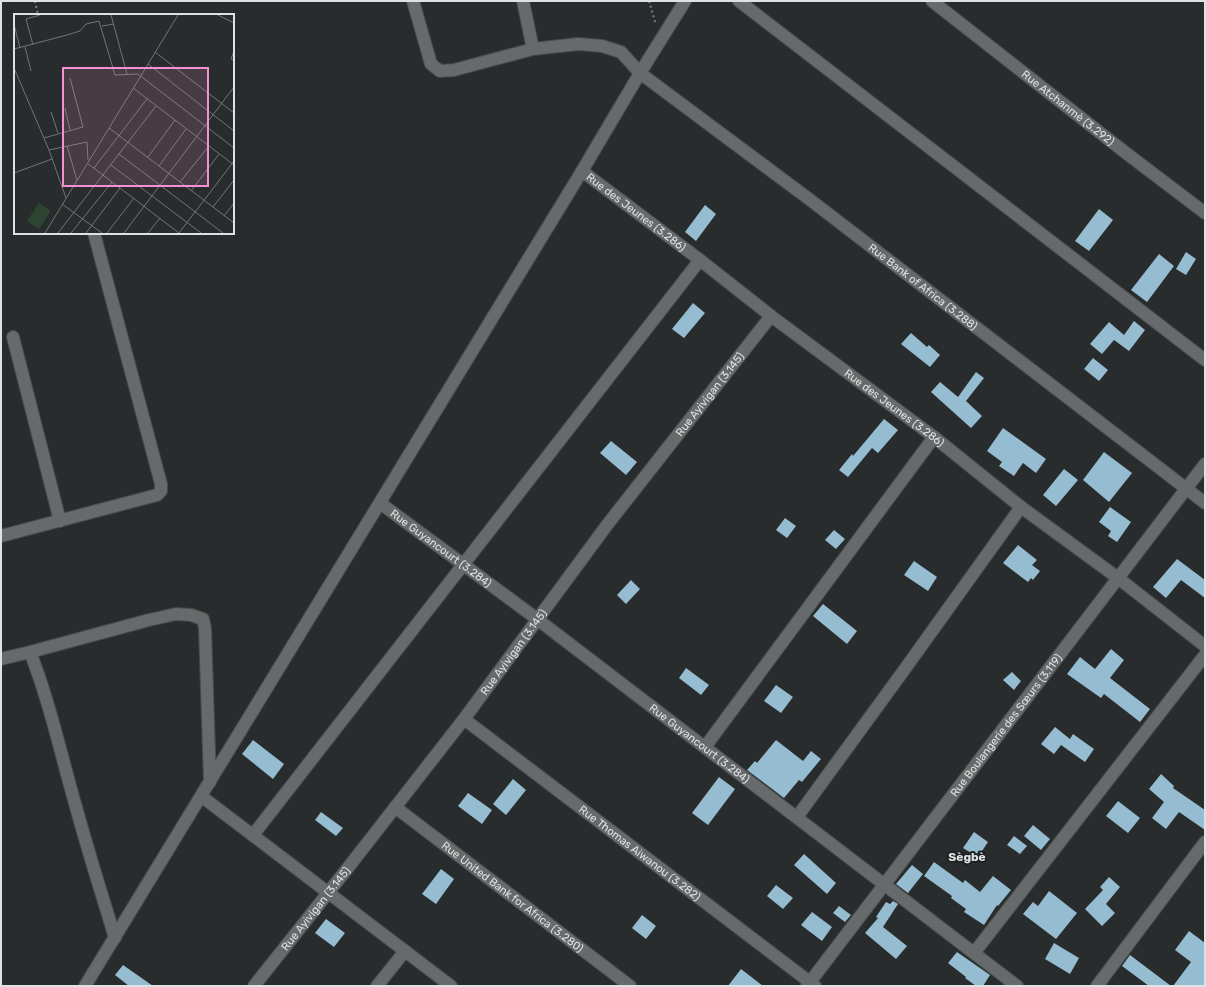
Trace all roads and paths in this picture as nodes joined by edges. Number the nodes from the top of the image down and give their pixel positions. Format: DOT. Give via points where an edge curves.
graph roads {
  1 [pos="35,1"];
  2 [pos="413,1"];
  3 [pos="523,1"];
  4 [pos="649,1"];
  5 [pos="685,1"];
  6 [pos="739,1"];
  7 [pos="932,1"];
  8 [pos="38,14"];
  9 [pos="661,40"];
  10 [pos="533,49"];
  11 [pos="640,72"];
  12 [pos="582,172"];
  13 [pos="1205,213"];
  14 [pos="94,234"];
  15 [pos="700,260"];
  16 [pos="771,316"];
  17 [pos="13,337"];
  18 [pos="1205,360"];
  19 [pos="934,437"];
  20 [pos="1205,464"];
  21 [pos="1186,489"];
  22 [pos="380,503"];
  23 [pos="1205,503"];
  24 [pos="1021,507"];
  25 [pos="60,521"];
  26 [pos="1,536"];
  27 [pos="464,565"];
  28 [pos="1118,578"];
  29 [pos="537,619"];
  30 [pos="1205,646"];
  31 [pos="30,652"];
  32 [pos="1205,655"];
  33 [pos="1,659"];
  34 [pos="464,719"];
  35 [pos="705,747"];
  36 [pos="210,782"];
  37 [pos="201,796"];
  38 [pos="395,807"];
  39 [pos="797,817"];
  40 [pos="253,835"];
  41 [pos="1205,842"];
  42 [pos="884,884"];
  43 [pos="328,892"];
  44 [pos="115,938"];
  45 [pos="405,951"];
  46 [pos="974,953"];
  47 [pos="810,985"];
  48 [pos="85,986"];
  49 [pos="254,986"];
  50 [pos="377,986"];
  51 [pos="450,986"];
  52 [pos="630,986"];
  53 [pos="1017,986"];
  54 [pos="1096,986"];
  1 -- 8 [label="path"];
  2 -- 10 [label="street, Rue Bank of Africa (3.288)" via="431,64 440,71 454,70"];
  3 -- 10 [label="street"];
  4 -- 9 [label="path"];
  5 -- 9 [label="street"];
  6 -- 18 [label="street"];
  7 -- 13 [label="street, Rue Atchanmè (3.292)"];
  9 -- 11 [label="street"];
  10 -- 11 [label="street, Rue Bank of Africa (3.288)" via="578,44 602,46 621,52"];
  11 -- 12 [label="street"];
  11 -- 21 [label="street, Rue Bank of Africa (3.288)"];
  12 -- 15 [label="street, Rue des Jeunes (3.286)"];
  12 -- 22 [label="street"];
  14 -- 25 [label="street" via="161,491 157,495"];
  15 -- 16 [label="street, Rue des Jeunes (3.286)"];
  15 -- 27 [label="street"];
  16 -- 19 [label="street, Rue des Jeunes (3.286)"];
  16 -- 29 [label="street, Rue Ayivigan (3.145)"];
  17 -- 25 [label="street"];
  19 -- 24 [label="street, Rue des Jeunes (3.286)"];
  19 -- 35 [label="street"];
  20 -- 21 [label="street, Rue Boulangerie des Sœurs (3.119)"];
  21 -- 23 [label="street, Rue Bank of Africa (3.288)"];
  21 -- 28 [label="street, Rue Boulangerie des Sœurs (3.119)"];
  22 -- 27 [label="street, Rue Guyancourt (3.284)"];
  22 -- 36 [label="street"];
  24 -- 28 [label="street, Rue des Jeunes (3.286)"];
  24 -- 39 [label="street"];
  25 -- 26 [label="street"];
  27 -- 29 [label="street, Rue Guyancourt (3.284)"];
  27 -- 40 [label="street"];
  28 -- 30 [label="street, Rue des Jeunes (3.286)"];
  28 -- 42 [label="street, Rue Boulangerie des Sœurs (3.119)"];
  29 -- 34 [label="street, Rue Ayivigan (3.145)"];
  29 -- 35 [label="street, Rue Guyancourt (3.284)"];
  31 -- 33 [label="street"];
  31 -- 36 [label="street" via="176,614 203,619 206,628"];
  31 -- 44 [label="street" via="52,718"];
  32 -- 46 [label="street"];
  34 -- 38 [label="street, Rue Ayivigan (3.145)"];
  34 -- 47 [label="street, Rue Thomas Aiwanou (3.282)"];
  35 -- 39 [label="street, Rue Guyancourt (3.284)"];
  36 -- 37 [label="street"];
  37 -- 40 [label="street"];
  37 -- 44 [label="street"];
  38 -- 43 [label="street, Rue Ayivigan (3.145)"];
  38 -- 52 [label="street, Rue United Bank for Africa (3.280)"];
  39 -- 42 [label="street, Rue Guyancourt (3.284)"];
  40 -- 43 [label="street"];
  41 -- 54 [label="street"];
  42 -- 46 [label="street, Rue Guyancourt (3.284)"];
  42 -- 47 [label="street, Rue Boulangerie des Sœurs (3.119)"];
  43 -- 45 [label="street"];
  43 -- 49 [label="street, Rue Ayivigan (3.145)"];
  44 -- 48 [label="street"];
  45 -- 50 [label="street"];
  45 -- 51 [label="street"];
  46 -- 53 [label="street, Rue Guyancourt (3.284)"];
}
